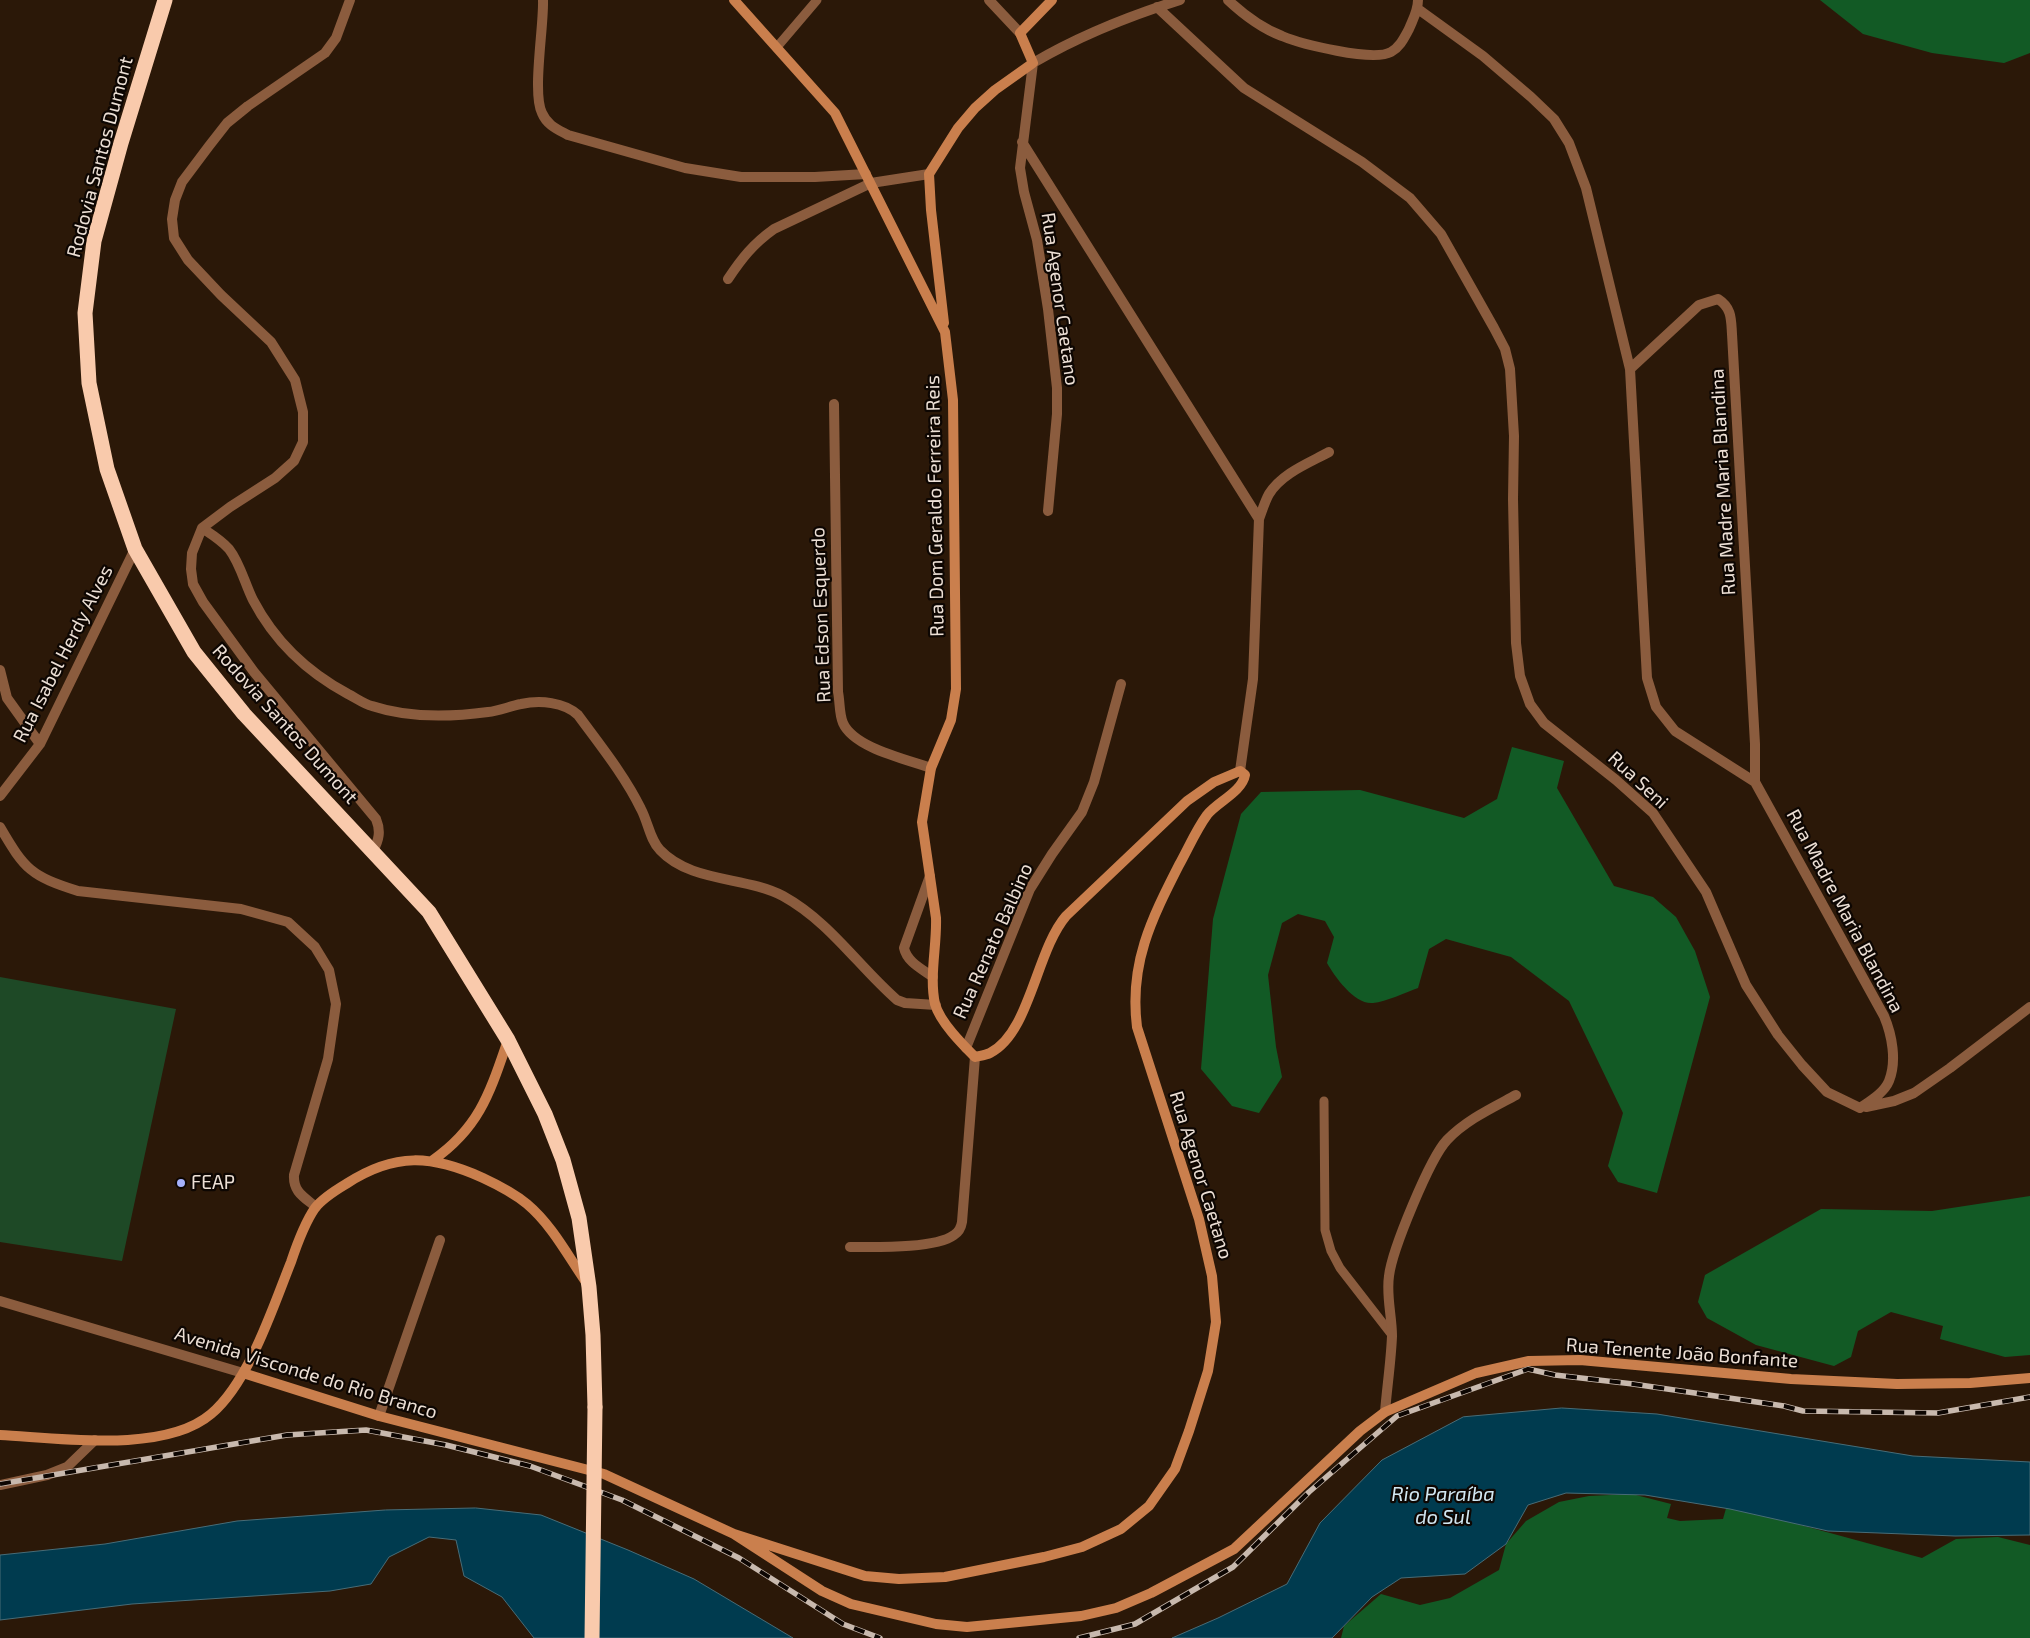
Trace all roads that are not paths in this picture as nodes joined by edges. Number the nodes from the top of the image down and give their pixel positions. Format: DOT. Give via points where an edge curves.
graph roads {
  1 [pos="165,0"];
  2 [pos="350,0"];
  3 [pos="543,0"];
  4 [pos="734,0"];
  5 [pos="816,0"];
  6 [pos="989,0"];
  7 [pos="1052,0"];
  8 [pos="1180,0"];
  9 [pos="1228,0"];
  10 [pos="1418,4"];
  11 [pos="1157,7"];
  12 [pos="1020,34"];
  13 [pos="777,47"];
  14 [pos="1032,63"];
  15 [pos="1022,142"];
  16 [pos="929,174"];
  17 [pos="869,179"];
  18 [pos="728,279"];
  19 [pos="945,332"];
  20 [pos="1630,369"];
  21 [pos="834,404"];
  22 [pos="1329,452"];
  23 [pos="1048,511"];
  24 [pos="1259,519"];
  25 [pos="202,528"];
  26 [pos="135,549"];
  27 [pos="0,670"];
  28 [pos="1121,684"];
  29 [pos="40,744"];
  30 [pos="931,768"];
  31 [pos="1240,771"];
  32 [pos="1755,782"];
  33 [pos="0,796"];
  34 [pos="0,827"];
  35 [pos="373,851"];
  36 [pos="930,876"];
  37 [pos="933,977"];
  38 [pos="936,1005"];
  39 [pos="2030,1007"];
  40 [pos="508,1040"];
  41 [pos="966,1048"];
  42 [pos="975,1057"];
  43 [pos="1516,1095"];
  44 [pos="1324,1101"];
  45 [pos="1860,1108"];
  46 [pos="433,1160"];
  47 [pos="316,1207"];
  48 [pos="440,1240"];
  49 [pos="850,1247"];
  50 [pos="590,1287"];
  51 [pos="0,1301"];
  52 [pos="1392,1335"];
  53 [pos="243,1373"];
  54 [pos="2030,1378"];
  55 [pos="1385,1412"];
  56 [pos="379,1416"];
  57 [pos="0,1436"];
  58 [pos="95,1440"];
  59 [pos="604,1474"];
  60 [pos="0,1485"];
  61 [pos="734,1534"];
  62 [pos="592,1638"];
  1 -- 26 [label="highway, Rodovia Santos Dumont" via="94,241 85,312 89,383 107,469"];
  2 -- 25 [label="street" via="336,38 325,53 227,123 182,182 176,200 172,218 174,238 188,260 271,342 295,380 303,412 303,442 294,461"];
  3 -- 17 [label="street" via="538,91 541,112 550,126 685,168 741,177"];
  4 -- 13 [label="street, Rua Dom Geraldo Ferreira Reis"];
  5 -- 13 [label="lane"];
  6 -- 12 [label="street"];
  7 -- 12 [label="street"];
  8 -- 11 [label="street"];
  9 -- 10 [label="street" via="1246,16 1282,36 1341,52 1368,55 1389,53 1401,44"];
  10 -- 20 [label="street, Rua Madre Maria Blandina" via="1531,97 1554,120 1570,143 1586,188"];
  11 -- 14 [label="street" via="1056,49"];
  11 -- 45 [label="street, Rua Seni" via="1244,88 1362,162 1410,198 1440,234 1505,349 1511,376 1516,643 1520,676 1530,704 1544,723 1653,813 1706,892 1746,985 1778,1035 1827,1092"];
  12 -- 14 [label="street"];
  13 -- 17 [label="street, Rua Dom Geraldo Ferreira Reis" via="836,113"];
  14 -- 15 [label="street, Rua Agenor Caetano"];
  14 -- 16 [label="street" via="975,108 958,128"];
  15 -- 23 [label="street, Rua Agenor Caetano" via="1021,179 1037,240 1057,388"];
  15 -- 24 [label="street"];
  16 -- 17 [label="street"];
  16 -- 19 [label="street"];
  17 -- 18 [label="street" via="774,229 744,255"];
  17 -- 19 [label="street, Rua Dom Geraldo Ferreira Reis"];
  19 -- 30 [label="street, Rua Dom Geraldo Ferreira Reis" via="952,400 956,689 951,720"];
  20 -- 32 [label="street, Rua Madre Maria Blandina" via="1647,678 1656,706 1675,731"];
  20 -- 32 [label="street, Rua Madre Maria Blandina" via="1699,305 1718,299 1726,304 1730,317 1738,423"];
  21 -- 30 [label="street, Rua Edson Esquerdo" via="838,692 843,722 854,737 868,746"];
  22 -- 24 [label="street, Rua Agenor Caetano" via="1278,483 1268,495"];
  24 -- 31 [label="street, Rua Agenor Caetano" via="1253,679"];
  25 -- 35 [label="street" via="192,553 193,584 254,672 376,819 380,828"];
  25 -- 38 [label="street" via="230,550 273,634 327,682 370,706 397,713 490,712 541,702 571,708 618,771 641,809 659,849 669,858 699,872 781,895 804,909 838,939 897,1000"];
  26 -- 29 [label="street, Rua Isabel Herdy Alves"];
  26 -- 35 [label="highway, Rodovia Santos Dumont" via="194,652 244,714"];
  27 -- 29 [label="street" via="7,698"];
  28 -- 41 [label="street, Rua Renato Balbino" via="1085,805 1030,889"];
  29 -- 33 [label="street, Rua Isabel Herdy Alves"];
  30 -- 36 [label="street, Rua Dom Geraldo Ferreira Reis" via="922,822"];
  31 -- 42 [label="street" via="1200,791 1066,916 1050,941 1019,1021 990,1054"];
  31 -- 61 [label="street, Rua Agenor Caetano" via="1244,773 1244,780 1212,808 1202,822 1158,907 1147,933 1136,977 1134,1003 1137,1027 1199,1219 1215,1299 1216,1322 1208,1371 1175,1469 1149,1506 1121,1529 1082,1547 1044,1558 945,1577 899,1579 865,1576"];
  32 -- 45 [label="street, Rua Madre Maria Blandina" via="1890,1031 1892,1061 1888,1082 1876,1097"];
  34 -- 47 [label="street" via="27,867 54,883 78,891 241,909 288,922 315,947 329,970 336,1004 328,1059 294,1184 296,1191"];
  35 -- 40 [label="highway, Rodovia Santos Dumont" via="429,912"];
  36 -- 37 [label="street, Rua Dom Geraldo Ferreira Reis" via="937,934"];
  36 -- 37 [label="street" via="904,948 914,964"];
  37 -- 38 [label="street, Rua Dom Geraldo Ferreira Reis"];
  38 -- 41 [label="street, Rua Dom Geraldo Ferreira Reis"];
  39 -- 45 [label="street" via="1914,1094"];
  40 -- 46 [label="street" via="492,1085 470,1127 453,1146"];
  40 -- 50 [label="highway, Rodovia Santos Dumont" via="545,1114 563,1160 579,1218"];
  41 -- 42 [label="street, Rua Dom Geraldo Ferreira Reis"];
  42 -- 49 [label="street" via="960,1229 944,1240 911,1246"];
  43 -- 52 [label="street" via="1459,1129 1435,1156 1392,1259 1388,1290"];
  44 -- 52 [label="lane" via="1325,1230 1331,1251 1340,1268"];
  46 -- 47 [label="street" via="398,1162 374,1168 342,1186"];
  46 -- 50 [label="street" via="490,1181 526,1203 543,1219"];
  47 -- 53 [label="street" via="300,1236"];
  48 -- 56 [label="street"];
  50 -- 62 [label="highway, Rodovia Santos Dumont, bridge" via="595,1407"];
  51 -- 53 [label="street, Avenida Visconde do Rio Branco"];
  52 -- 55 [label="street"];
  53 -- 56 [label="street, Avenida Visconde do Rio Branco"];
  53 -- 58 [label="street" via="211,1414 191,1427 166,1435"];
  54 -- 55 [label="street, Rua Tenente João Bonfante" via="1897,1384 1791,1379 1580,1360 1529,1362 1476,1373"];
  55 -- 61 [label="street, Rua Tenente João Bonfante" via="1346,1444 1234,1549 1151,1593 1116,1608 1081,1616 967,1626 904,1618 851,1604 822,1591"];
  56 -- 59 [label="street, Avenida Visconde do Rio Branco"];
  57 -- 58 [label="street"];
  58 -- 60 [label="street" via="67,1467 47,1475"];
  59 -- 61 [label="street, Rua Tenente João Bonfante"];
}
